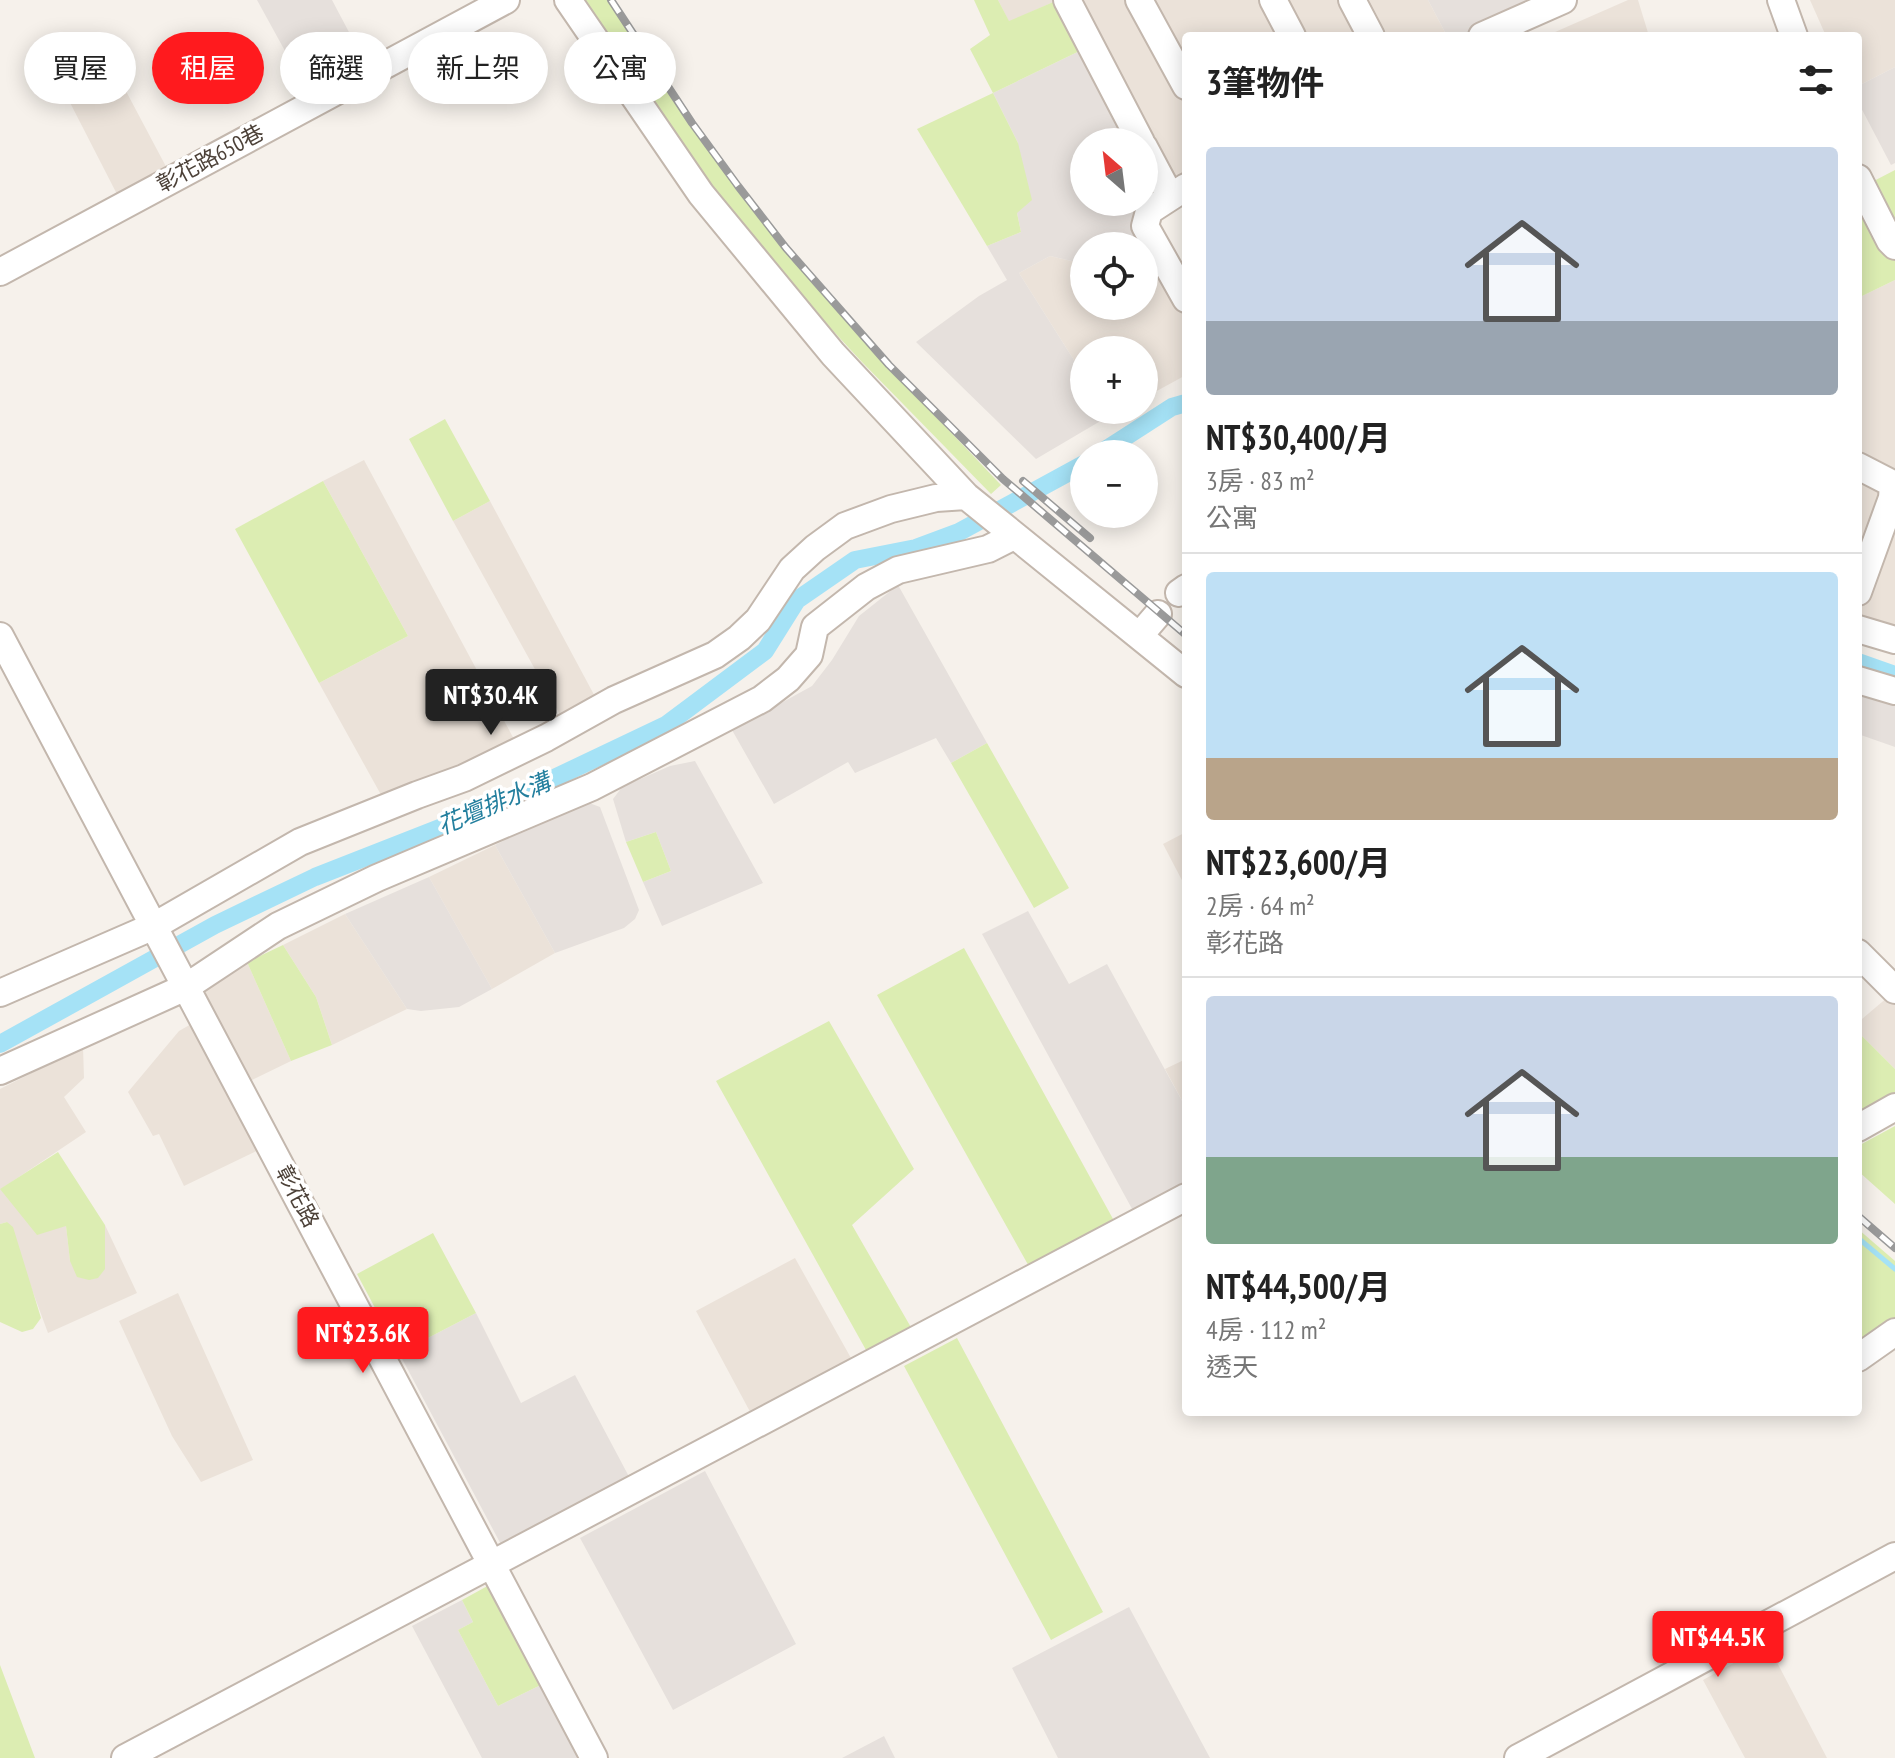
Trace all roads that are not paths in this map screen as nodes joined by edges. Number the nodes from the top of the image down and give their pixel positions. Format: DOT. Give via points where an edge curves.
graph roads {
  1 [pos="506,0"];
  2 [pos="568,0"];
  3 [pos="1067,0"];
  4 [pos="1139,0"];
  5 [pos="1273,0"];
  6 [pos="1352,0"];
  7 [pos="1563,0"];
  8 [pos="1781,0"];
  9 [pos="1290,32"];
  10 [pos="1369,32"];
  11 [pos="1491,32"];
  12 [pos="1793,32"];
  13 [pos="1182,79"];
  14 [pos="1134,128"];
  15 [pos="1158,166"];
  16 [pos="1862,186"];
  17 [pos="1178,192"];
  18 [pos="1895,246"];
  19 [pos="0,272"];
  20 [pos="1182,292"];
  21 [pos="1862,468"];
  22 [pos="968,498"];
  23 [pos="1009,532"];
  24 [pos="1862,581"];
  25 [pos="1158,614"];
  26 [pos="1862,630"];
  27 [pos="1140,635"];
  28 [pos="0,636"];
  29 [pos="1895,640"];
  30 [pos="1182,671"];
  31 [pos="1862,681"];
  32 [pos="1895,691"];
  33 [pos="156,931"];
  34 [pos="1862,957"];
  35 [pos="181,978"];
  36 [pos="1895,990"];
  37 [pos="0,993"];
  38 [pos="0,1071"];
  39 [pos="1895,1107"];
  40 [pos="1862,1126"];
  41 [pos="1182,1199"];
  42 [pos="1895,1332"];
  43 [pos="1862,1355"];
  44 [pos="1895,1556"];
  45 [pos="490,1566"];
  46 [pos="125,1758"];
  47 [pos="594,1758"];
  48 [pos="1518,1758"];
  1 -- 19 [label="street, 彰花路650巷"];
  2 -- 22 [label="street" via="701,194 833,354"];
  3 -- 14 [label="street"];
  4 -- 13 [label="street"];
  5 -- 9 [label="street"];
  6 -- 10 [label="street"];
  7 -- 11 [label="street"];
  8 -- 12 [label="street"];
  15 -- 17 [label="street"];
  16 -- 18 [label="street"];
  17 -- 20 [label="street" via="1149,211 1145,226"];
  21 -- 24 [label="street" via="1893,484"];
  22 -- 23 [label="street"];
  22 -- 33 [label="street" via="936,498 845,526 792,569 758,620 715,655 614,700 464,778 300,842"];
  23 -- 27 [label="street"];
  23 -- 35 [label="street" via="988,549 898,570 866,587 815,627 809,655 762,699 592,787 377,878"];
  25 -- 27 [label="street"];
  26 -- 29 [label="street"];
  27 -- 30 [label="street"];
  28 -- 33 [label="street, 彰花路"];
  31 -- 32 [label="street"];
  33 -- 35 [label="street, 彰花路"];
  33 -- 37 [label="street"];
  34 -- 36 [label="street"];
  35 -- 38 [label="street"];
  35 -- 45 [label="street, 彰花路"];
  39 -- 40 [label="street"];
  41 -- 45 [label="street"];
  42 -- 43 [label="street"];
  44 -- 48 [label="street"];
  45 -- 46 [label="street"];
  45 -- 47 [label="street, 彰花路"];
}
